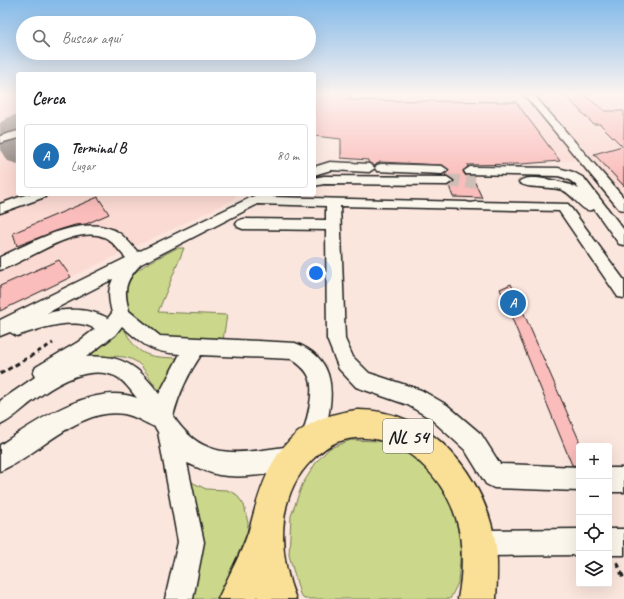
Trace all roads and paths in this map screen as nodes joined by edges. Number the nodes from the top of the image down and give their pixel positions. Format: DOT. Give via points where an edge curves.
graph roads {
  1 [pos="551,121"];
  2 [pos="16,135"];
  3 [pos="0,140"];
  4 [pos="316,170"];
  5 [pos="316,182"];
  6 [pos="35,196"];
  7 [pos="252,197"];
  8 [pos="333,203"];
  9 [pos="624,206"];
  10 [pos="0,209"];
  11 [pos="243,224"];
  12 [pos="333,225"];
  13 [pos="582,233"];
  14 [pos="624,240"];
  15 [pos="624,253"];
  16 [pos="136,260"];
  17 [pos="0,264"];
  18 [pos="624,270"];
  19 [pos="623,289"];
  20 [pos="121,315"];
  21 [pos="0,328"];
  22 [pos="109,330"];
  23 [pos="0,332"];
  24 [pos="53,343"];
  25 [pos="196,347"];
  26 [pos="0,374"];
  27 [pos="29,391"];
  28 [pos="0,400"];
  29 [pos="0,414"];
  30 [pos="165,426"];
  31 [pos="303,449"];
  32 [pos="0,459"];
  33 [pos="576,479"];
  34 [pos="612,480"];
  35 [pos="624,480"];
  36 [pos="268,524"];
  37 [pos="576,542"];
  38 [pos="612,542"];
  39 [pos="624,542"];
  40 [pos="478,543"];
  41 [pos="179,599"];
  42 [pos="236,599"];
  43 [pos="278,599"];
  44 [pos="477,599"];
  1 -- 9 [label="street"];
  2 -- 3 [label="street"];
  4 -- 5 [label="street" via="330,166 445,176"];
  6 -- 10 [label="street"];
  7 -- 8 [label="street"];
  7 -- 16 [label="street"];
  8 -- 12 [label="street"];
  8 -- 13 [label="street" via="563,207"];
  11 -- 12 [label="street"];
  12 -- 33 [label="street" via="336,339 346,363 363,380 414,397 439,412 473,442 494,476"];
  13 -- 18 [label="street"];
  13 -- 19 [label="street"];
  14 -- 15 [label="street" via="580,181 569,175 558,172 472,176 545,183 570,189 578,194"];
  16 -- 17 [label="street" via="111,235 87,230 71,233"];
  16 -- 20 [label="street" via="124,272 117,288"];
  16 -- 21 [label="street"];
  20 -- 22 [label="street"];
  20 -- 25 [label="street" via="152,341"];
  22 -- 23 [label="street" via="97,319 77,317 56,318"];
  22 -- 28 [label="street"];
  24 -- 26 [label="path"];
  25 -- 30 [label="street" via="171,388"];
  25 -- 31 [label="street" via="295,351 306,357 316,367 323,386"];
  27 -- 28 [label="street"];
  27 -- 29 [label="street"];
  27 -- 30 [label="street" via="82,366 100,364 121,369 135,380 151,400"];
  30 -- 31 [label="street" via="194,454 218,464 237,465"];
  30 -- 32 [label="street" via="124,404 106,403 79,412"];
  30 -- 41 [label="street" via="191,542"];
  31 -- 36 [label="highway, NL 54" via="280,479"];
  31 -- 40 [label="highway, NL 54" via="333,429 360,424 388,427 415,440 440,461 461,490 469,508"];
  34 -- 35 [label="street"];
  36 -- 42 [label="highway, NL 54" via="250,572"];
  36 -- 43 [label="highway, NL 54" via="267,553"];
  37 -- 40 [label="street"];
  38 -- 39 [label="street"];
  40 -- 44 [label="highway, NL 54" via="481,568"];
}
